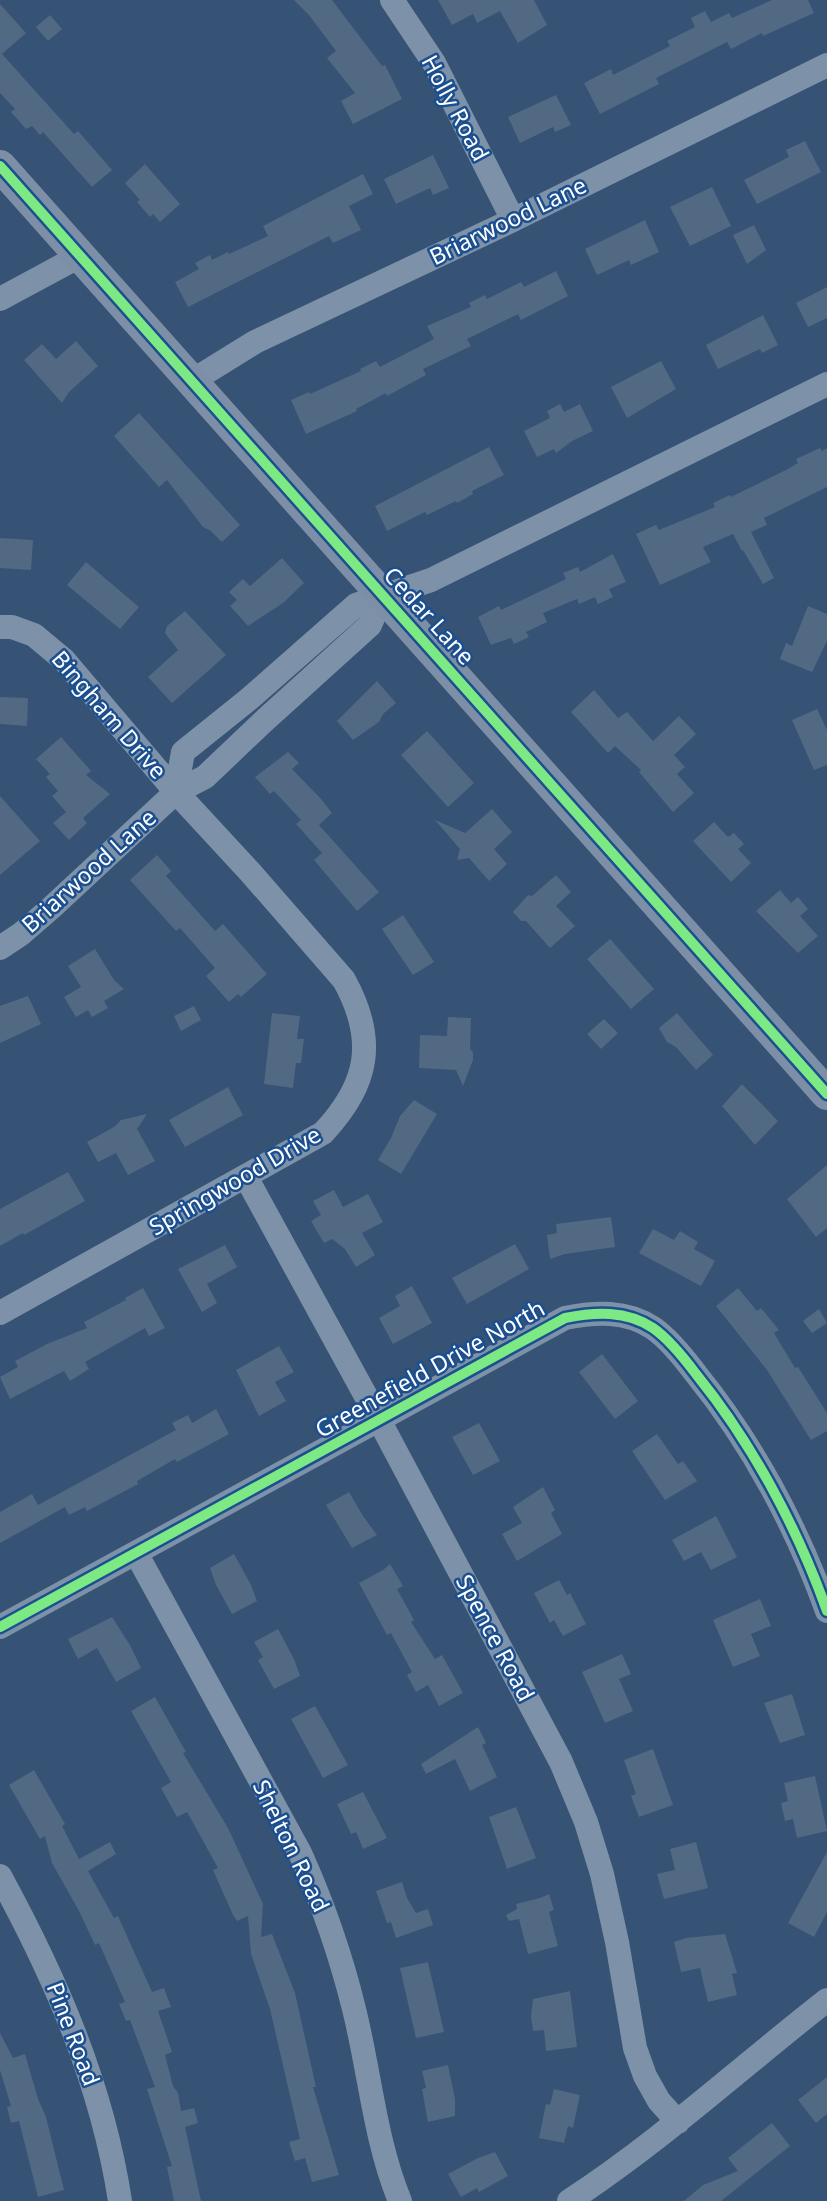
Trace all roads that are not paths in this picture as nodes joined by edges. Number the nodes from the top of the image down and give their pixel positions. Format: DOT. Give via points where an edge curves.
graph roads {
  1 [pos="392,0"];
  2 [pos="827,65"];
  3 [pos="0,166"];
  4 [pos="513,220"];
  5 [pos="80,256"];
  6 [pos="0,299"];
  7 [pos="192,381"];
  8 [pos="827,384"];
  9 [pos="383,595"];
  10 [pos="0,627"];
  11 [pos="176,792"];
  12 [pos="0,948"];
  13 [pos="827,1094"];
  14 [pos="246,1177"];
  15 [pos="0,1313"];
  16 [pos="379,1420"];
  17 [pos="136,1553"];
  18 [pos="823,1584"];
  19 [pos="827,1611"];
  20 [pos="0,1627"];
  21 [pos="0,1876"];
  22 [pos="827,2000"];
  23 [pos="678,2122"];
  24 [pos="120,2201"];
  25 [pos="400,2201"];
  26 [pos="569,2201"];
  1 -- 4 [label="street, Holly Road" via="433,64"];
  2 -- 4 [label="street, Briarwood Lane"];
  3 -- 5 [label="main road, Cedar Lane"];
  4 -- 7 [label="street, Briarwood Lane" via="255,342"];
  5 -- 6 [label="street"];
  5 -- 7 [label="main road, Cedar Lane"];
  7 -- 9 [label="main road, Cedar Lane"];
  8 -- 9 [label="street, Briarwood Lane" via="431,580"];
  9 -- 11 [label="street, Briarwood Lane" via="356,605 183,752"];
  9 -- 13 [label="main road, Cedar Lane"];
  10 -- 11 [label="street, Bingham Drive" via="34,635 57,653"];
  11 -- 12 [label="street, Briarwood Lane" via="51,908"];
  11 -- 14 [label="street, Springwood Drive" via="344,980 362,1023 361,1070 342,1113 323,1133"];
  14 -- 15 [label="street, Springwood Drive"];
  14 -- 16 [label="street, Spence Road"];
  16 -- 17 [label="street, Greenefield Drive North"];
  16 -- 18 [label="street, Greenefield Drive North" via="565,1318 613,1313 634,1319 653,1328 721,1405"];
  16 -- 23 [label="street, Spence Road" via="561,1762 601,1874 635,2048 654,2092"];
  17 -- 20 [label="street, Greenefield Drive North"];
  17 -- 25 [label="street, Shelton Road" via="317,1891 354,2009 387,2163"];
  18 -- 19 [label="street, Greenefield Drive North"];
  21 -- 24 [label="street, Pine Road" via="64,2002 101,2113"];
  22 -- 23 [label="street"];
  23 -- 26 [label="street"];
}
